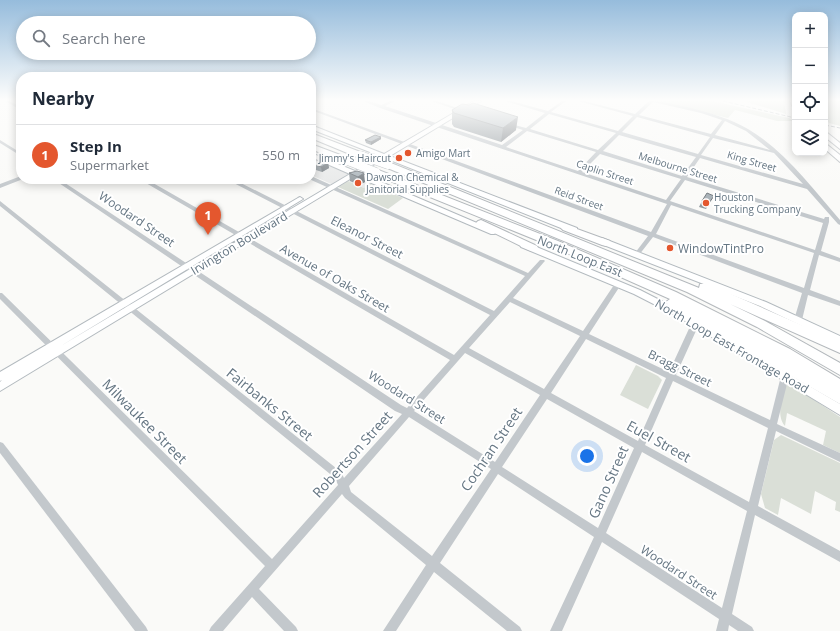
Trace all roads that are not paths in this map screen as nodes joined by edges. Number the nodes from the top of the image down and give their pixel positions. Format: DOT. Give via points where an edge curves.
graph roads {
  1 [pos="318,130"];
  2 [pos="370,130"];
  3 [pos="426,130"];
  4 [pos="452,130"];
  5 [pos="526,130"];
  6 [pos="527,130"];
  7 [pos="609,130"];
  8 [pos="621,130"];
  9 [pos="691,130"];
  10 [pos="716,130"];
  11 [pos="745,130"];
  12 [pos="618,133"];
  13 [pos="712,136"];
  14 [pos="828,136"];
  15 [pos="316,137"];
  16 [pos="0,141"];
  17 [pos="404,143"];
  18 [pos="828,146"];
  19 [pos="839,146"];
  20 [pos="503,147"];
  21 [pos="828,147"];
  22 [pos="316,148"];
  23 [pos="16,152"];
  24 [pos="365,152"];
  25 [pos="599,152"];
  26 [pos="775,153"];
  27 [pos="840,155"];
  28 [pos="698,156"];
  29 [pos="316,157"];
  30 [pos="389,160"];
  31 [pos="840,160"];
  32 [pos="336,166"];
  33 [pos="351,172"];
  34 [pos="578,173"];
  35 [pos="380,174"];
  36 [pos="683,178"];
  37 [pos="369,179"];
  38 [pos="16,180"];
  39 [pos="316,180"];
  40 [pos="63,184"];
  41 [pos="151,184"];
  42 [pos="239,184"];
  43 [pos="328,185"];
  44 [pos="0,186"];
  45 [pos="807,187"];
  46 [pos="0,203"];
  47 [pos="669,203"];
  48 [pos="289,209"];
  49 [pos="829,211"];
  50 [pos="826,222"];
  51 [pos="840,223"];
  52 [pos="652,235"];
  53 [pos="242,237"];
  54 [pos="572,239"];
  55 [pos="606,243"];
  56 [pos="533,248"];
  57 [pos="817,252"];
  58 [pos="637,254"];
  59 [pos="840,260"];
  60 [pos="542,261"];
  61 [pos="189,268"];
  62 [pos="613,269"];
  63 [pos="528,275"];
  64 [pos="618,284"];
  65 [pos="805,291"];
  66 [pos="0,295"];
  67 [pos="509,299"];
  68 [pos="840,304"];
  69 [pos="127,305"];
  70 [pos="495,314"];
  71 [pos="798,320"];
  72 [pos="696,322"];
  73 [pos="584,335"];
  74 [pos="840,340"];
  75 [pos="840,347"];
  76 [pos="54,349"];
  77 [pos="464,349"];
  78 [pos="454,360"];
  79 [pos="840,370"];
  80 [pos="786,373"];
  81 [pos="0,377"];
  82 [pos="671,377"];
  83 [pos="840,386"];
  84 [pos="0,387"];
  85 [pos="545,394"];
  86 [pos="813,394"];
  87 [pos="840,398"];
  88 [pos="840,407"];
  89 [pos="840,410"];
  90 [pos="408,412"];
  91 [pos="772,425"];
  92 [pos="0,446"];
  93 [pos="639,446"];
  94 [pos="840,458"];
  95 [pos="496,468"];
  96 [pos="342,486"];
  97 [pos="752,507"];
  98 [pos="600,535"];
  99 [pos="840,557"];
  100 [pos="432,564"];
  101 [pos="272,566"];
  102 [pos="252,589"];
  103 [pos="726,616"];
  104 [pos="142,631"];
  105 [pos="215,631"];
  106 [pos="292,631"];
  107 [pos="389,631"];
  108 [pos="516,631"];
  109 [pos="556,631"];
  110 [pos="722,631"];
  111 [pos="748,631"];
  1 -- 24 [label="main road"];
  2 -- 17 [label="street, Reid Street"];
  3 -- 17 [label="main road, Irvington Boulevard"];
  4 -- 20 [label="street, Caplin Street"];
  5 -- 20 [label="street"];
  6 -- 25 [label="street, Melbourne Street"];
  7 -- 12 [label="street, King Street"];
  8 -- 12 [label="street"];
  9 -- 13 [label="street"];
  10 -- 13 [label="street"];
  11 -- 26 [label="street"];
  12 -- 25 [label="street"];
  12 -- 28 [label="street, King Street"];
  13 -- 26 [label="street"];
  13 -- 28 [label="street"];
  14 -- 19 [label="highway"];
  15 -- 24 [label="highway, North Loop East" via="349,150"];
  16 -- 23 [label="street"];
  17 -- 30 [label="main road, Irvington Boulevard"];
  17 -- 52 [label="street, Reid Street"];
  18 -- 27 [label="highway"];
  20 -- 34 [label="street, Caplin Street"];
  21 -- 31 [label="highway"];
  22 -- 35 [label="highway, North Loop East, bridge"];
  24 -- 30 [label="highway, North Loop East, bridge"];
  24 -- 30 [label="main road"];
  24 -- 32 [label="main road" via="370,154 348,165"];
  25 -- 34 [label="street"];
  25 -- 36 [label="street, Melbourne Street"];
  26 -- 45 [label="street"];
  28 -- 36 [label="street"];
  28 -- 45 [label="street, King Street"];
  29 -- 32 [label="main road, North Loop East Frontage Road"];
  30 -- 33 [label="main road, Irvington Boulevard"];
  30 -- 37 [label="main road" via="367,172 365,176"];
  30 -- 54 [label="highway, North Loop East"];
  30 -- 55 [label="highway"];
  32 -- 33 [label="main road, North Loop East Frontage Road"];
  33 -- 37 [label="main road, North Loop East Frontage Road"];
  33 -- 43 [label="main road, Irvington Boulevard"];
  34 -- 47 [label="street, Caplin Street"];
  35 -- 56 [label="highway"];
  35 -- 62 [label="highway, North Loop East"];
  36 -- 47 [label="street"];
  36 -- 50 [label="street, Melbourne Street"];
  37 -- 56 [label="main road, North Loop East Frontage Road"];
  38 -- 44 [label="street"];
  39 -- 43 [label="street"];
  40 -- 61 [label="street, Woodard Street"];
  41 -- 53 [label="street, Avenue of Oaks Street"];
  42 -- 48 [label="street, Eleanor Street"];
  43 -- 48 [label="main road, Irvington Boulevard"];
  43 -- 63 [label="street"];
  45 -- 49 [label="street"];
  46 -- 69 [label="street, Fairbanks Street"];
  47 -- 52 [label="street"];
  47 -- 57 [label="street, Caplin Street"];
  48 -- 53 [label="main road, Irvington Boulevard"];
  48 -- 70 [label="street, Eleanor Street"];
  49 -- 50 [label="street"];
  49 -- 51 [label="street"];
  50 -- 57 [label="street"];
  52 -- 58 [label="street"];
  52 -- 65 [label="street, Reid Street"];
  53 -- 61 [label="main road, Irvington Boulevard"];
  53 -- 78 [label="street, Avenue of Oaks Street"];
  54 -- 75 [label="highway" via="683,278"];
  54 -- 79 [label="highway, North Loop East" via="719,302"];
  55 -- 58 [label="main road"];
  56 -- 64 [label="main road, North Loop East Frontage Road"];
  57 -- 59 [label="street, Caplin Street"];
  57 -- 65 [label="street"];
  58 -- 71 [label="main road"];
  60 -- 63 [label="street, Robertson Street"];
  61 -- 69 [label="main road, Irvington Boulevard"];
  61 -- 90 [label="street, Woodard Street" via="398,408"];
  62 -- 80 [label="highway"];
  62 -- 83 [label="highway, North Loop East" via="723,319"];
  63 -- 67 [label="street, Robertson Street"];
  64 -- 72 [label="main road, North Loop East Frontage Road"];
  64 -- 73 [label="street, Cochran Street"];
  65 -- 68 [label="street, Reid Street"];
  65 -- 71 [label="street"];
  66 -- 76 [label="street, Milwaukee Street"];
  67 -- 70 [label="street, Robertson Street"];
  67 -- 73 [label="street, Bragg Street"];
  69 -- 76 [label="main road, Irvington Boulevard"];
  69 -- 96 [label="street, Fairbanks Street" via="338,475"];
  70 -- 77 [label="street, Robertson Street"];
  71 -- 74 [label="main road"];
  71 -- 75 [label="highway"];
  72 -- 80 [label="main road, North Loop East Frontage Road"];
  72 -- 82 [label="street, Gano Street"];
  73 -- 82 [label="street, Bragg Street"];
  73 -- 85 [label="street, Cochran Street"];
  76 -- 81 [label="main road, Irvington Boulevard"];
  76 -- 84 [label="main road, Irvington Boulevard"];
  76 -- 101 [label="street, Milwaukee Street"];
  77 -- 78 [label="street, Robertson Street"];
  77 -- 85 [label="street, Euel Street"];
  78 -- 90 [label="street, Robertson Street"];
  80 -- 86 [label="main road, North Loop East Frontage Road"];
  80 -- 87 [label="highway"];
  80 -- 91 [label="street"];
  82 -- 91 [label="street, Bragg Street"];
  82 -- 93 [label="street, Gano Street"];
  85 -- 93 [label="street, Euel Street"];
  85 -- 95 [label="street, Cochran Street"];
  86 -- 88 [label="highway"];
  86 -- 89 [label="main road, North Loop East Frontage Road"];
  90 -- 95 [label="street, Woodard Street"];
  90 -- 96 [label="street, Robertson Street"];
  91 -- 94 [label="street, Bragg Street"];
  91 -- 97 [label="street"];
  92 -- 104 [label="street"];
  93 -- 97 [label="street, Euel Street"];
  93 -- 98 [label="street, Gano Street"];
  95 -- 98 [label="street, Woodard Street"];
  95 -- 100 [label="street, Cochran Street"];
  96 -- 100 [label="street, Fairbanks Street" via="348,496"];
  96 -- 101 [label="street, Robertson Street"];
  97 -- 99 [label="street, Euel Street"];
  97 -- 103 [label="street"];
  98 -- 103 [label="street, Woodard Street"];
  98 -- 109 [label="street, Gano Street"];
  100 -- 107 [label="street, Cochran Street"];
  100 -- 108 [label="street, Fairbanks Street"];
  101 -- 102 [label="street, Robertson Street"];
  102 -- 105 [label="street, Robertson Street"];
  102 -- 106 [label="street"];
  103 -- 110 [label="street"];
  103 -- 111 [label="street, Woodard Street"];
}
